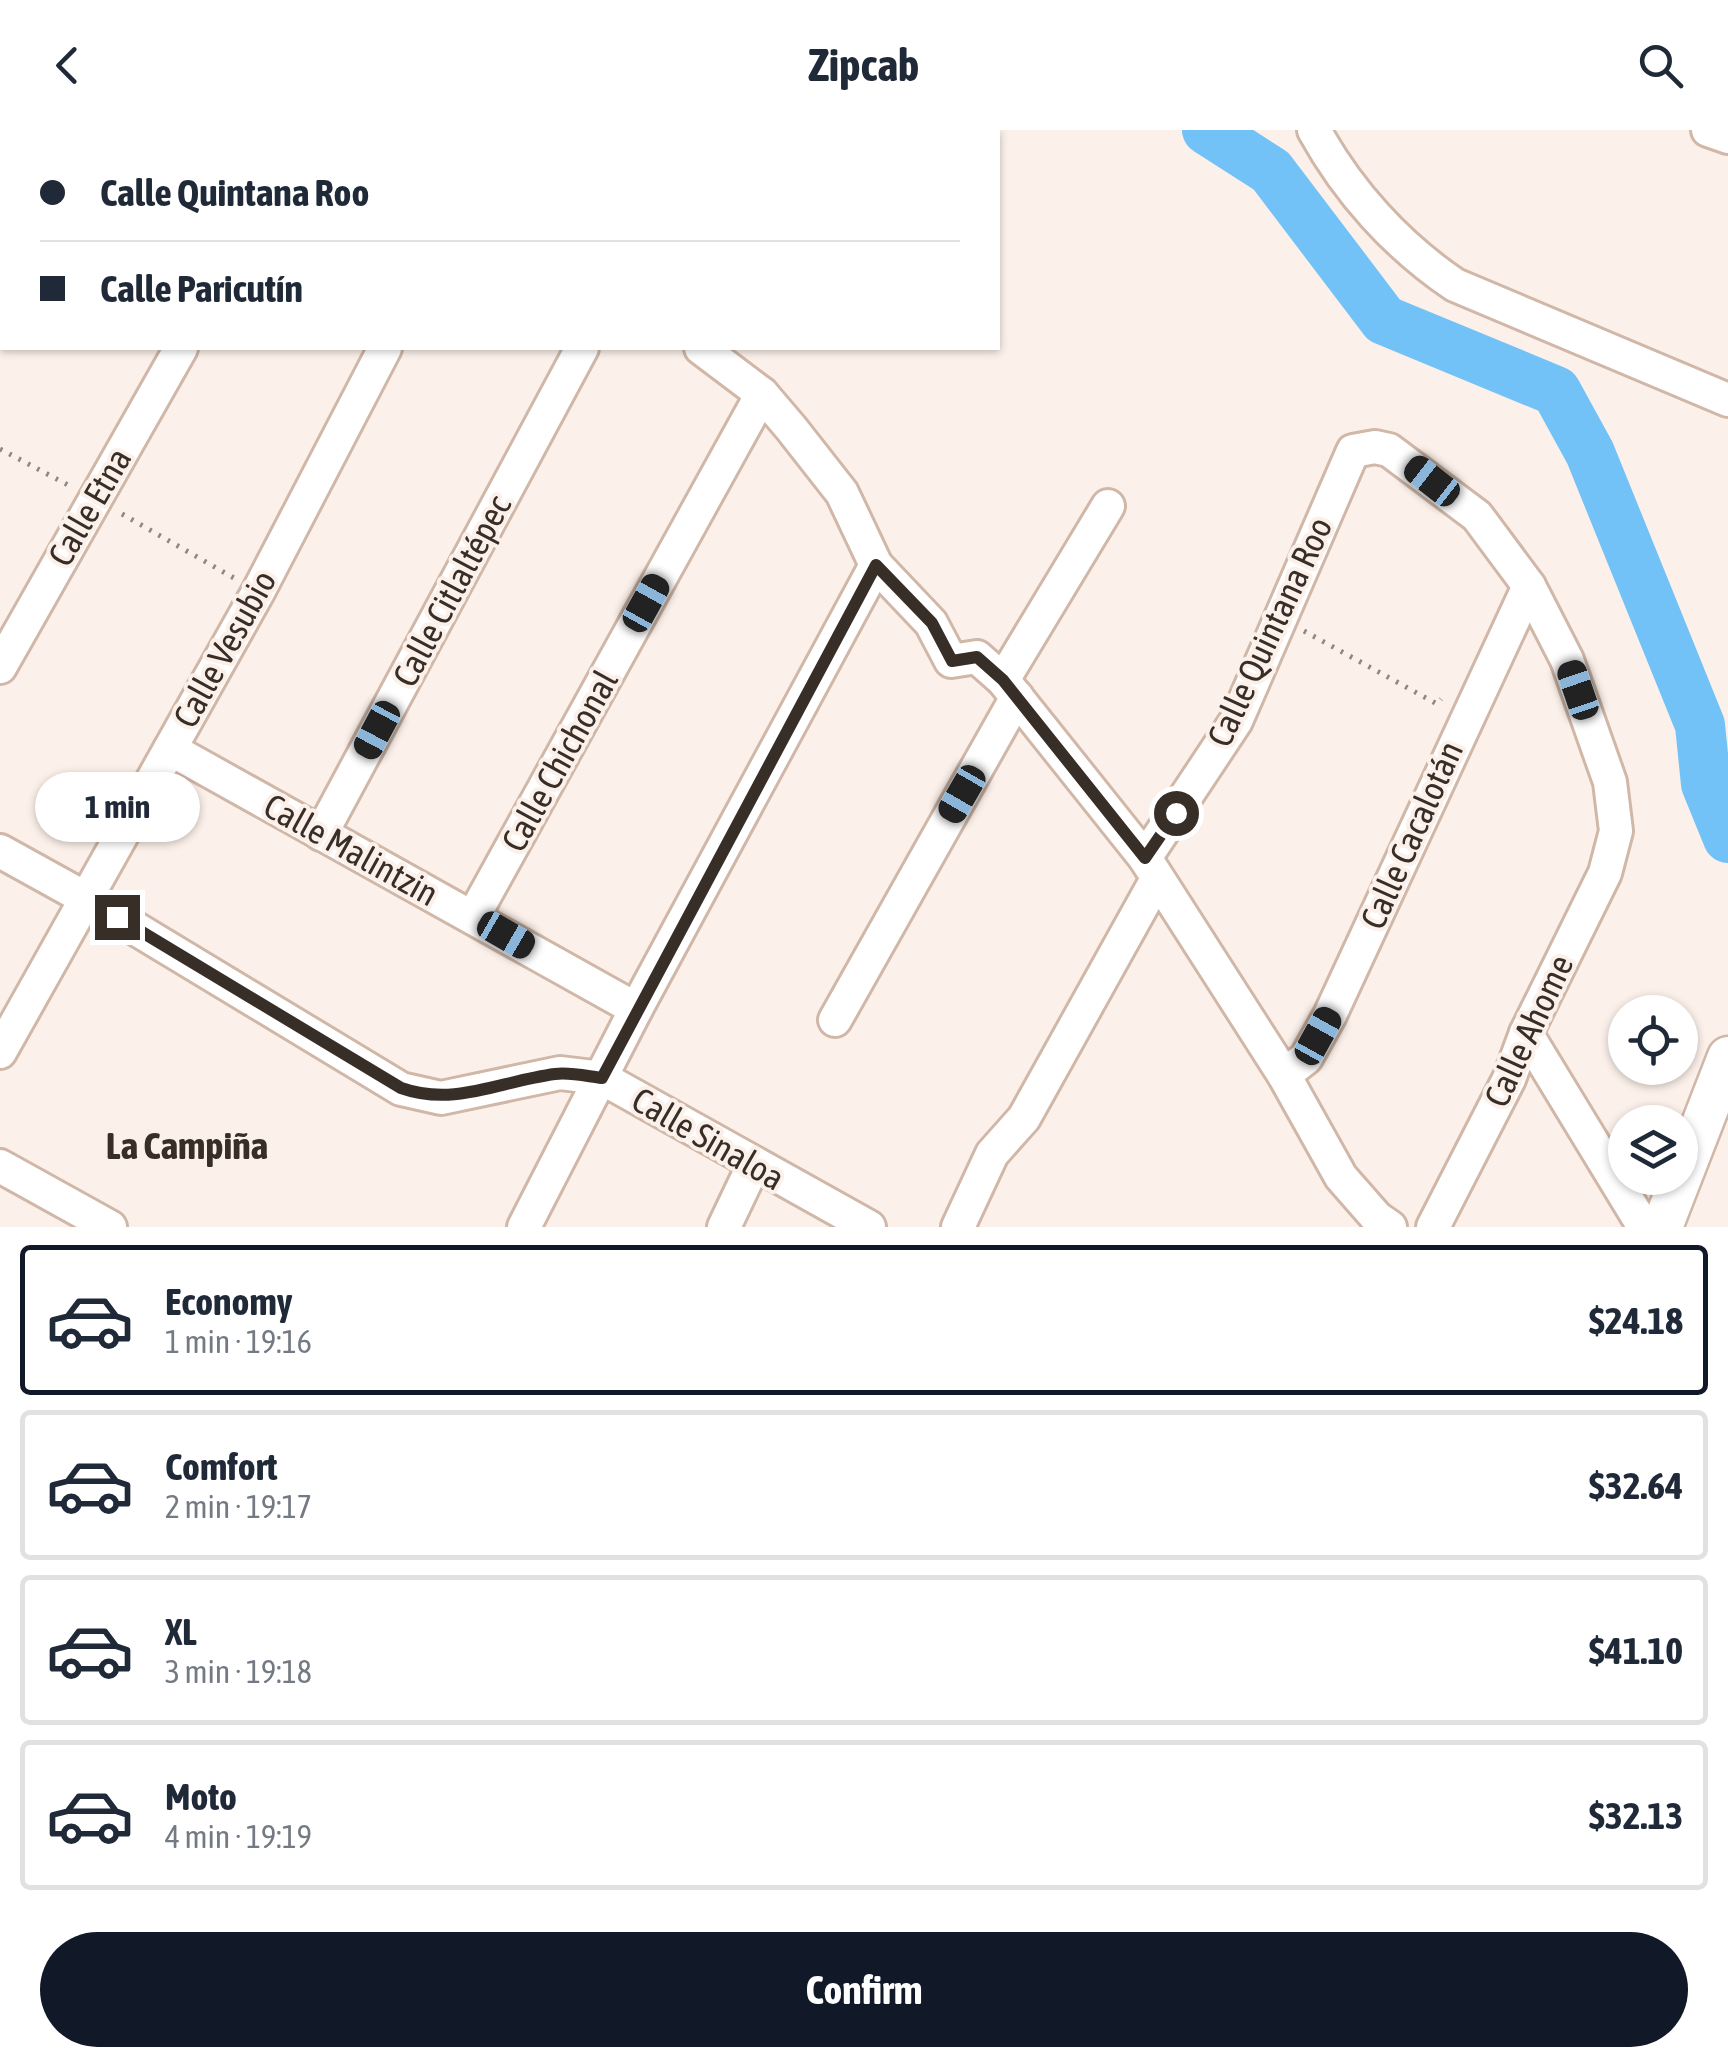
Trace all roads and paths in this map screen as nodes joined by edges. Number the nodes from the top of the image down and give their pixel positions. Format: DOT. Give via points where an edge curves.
graph roads {
  1 [pos="1314,130"];
  2 [pos="1708,130"];
  3 [pos="1728,137"];
  4 [pos="180,350"];
  5 [pos="384,350"];
  6 [pos="581,350"];
  7 [pos="704,350"];
  8 [pos="762,394"];
  9 [pos="1728,400"];
  10 [pos="0,449"];
  11 [pos="94,498"];
  12 [pos="1108,506"];
  13 [pos="876,565"];
  14 [pos="1529,586"];
  15 [pos="258,592"];
  16 [pos="1279,617"];
  17 [pos="0,667"];
  18 [pos="1010,689"];
  19 [pos="1448,690"];
  20 [pos="170,750"];
  21 [pos="321,834"];
  22 [pos="0,851"];
  23 [pos="1151,869"];
  24 [pos="85,898"];
  25 [pos="473,917"];
  26 [pos="636,1008"];
  27 [pos="836,1020"];
  28 [pos="1526,1032"];
  29 [pos="0,1052"];
  30 [pos="1728,1057"];
  31 [pos="1284,1075"];
  32 [pos="602,1078"];
  33 [pos="0,1166"];
  34 [pos="752,1166"];
  35 [pos="110,1227"];
  36 [pos="524,1227"];
  37 [pos="724,1227"];
  38 [pos="868,1227"];
  39 [pos="958,1227"];
  40 [pos="1390,1227"];
  41 [pos="1433,1227"];
  42 [pos="1644,1227"];
  43 [pos="1662,1227"];
  1 -- 9 [label="street" via="1376,219 1420,262 1456,285"];
  2 -- 3 [label="street"];
  4 -- 11 [label="street, Calle Etna"];
  5 -- 15 [label="street, Calle Vesubio"];
  6 -- 21 [label="street, Calle Citlaltépec"];
  7 -- 8 [label="street"];
  8 -- 13 [label="street" via="842,492"];
  8 -- 25 [label="street, Calle Chichonal"];
  10 -- 11 [label="path"];
  11 -- 15 [label="path"];
  11 -- 17 [label="street, Calle Etna"];
  12 -- 18 [label="street"];
  13 -- 18 [label="street" via="932,623 952,661 977,657"];
  13 -- 26 [label="street"];
  14 -- 16 [label="street, Calle Quintana Roo" via="1477,516 1410,464 1375,447 1352,451"];
  14 -- 28 [label="street, Calle Ahome" via="1568,660 1610,782 1616,831 1604,873"];
  14 -- 31 [label="street, Calle Cacalotán" via="1330,1015 1306,1058"];
  15 -- 20 [label="street, Calle Vesubio"];
  16 -- 19 [label="path" via="1437,704"];
  16 -- 23 [label="street, Calle Quintana Roo" via="1236,721"];
  18 -- 23 [label="street"];
  18 -- 27 [label="street"];
  20 -- 21 [label="street, Calle Malintzin"];
  20 -- 24 [label="street, Calle Vesubio"];
  21 -- 25 [label="street, Calle Malintzin"];
  22 -- 24 [label="street"];
  23 -- 31 [label="street"];
  23 -- 39 [label="street, Calle Quintana Roo" via="1024,1118 992,1154"];
  24 -- 29 [label="street, Calle Vesubio"];
  24 -- 32 [label="street" via="401,1088 441,1098 560,1073"];
  25 -- 26 [label="street, Calle Malintzin"];
  26 -- 32 [label="street"];
  28 -- 41 [label="street, Calle Ahome"];
  28 -- 42 [label="street"];
  30 -- 43 [label="street"];
  31 -- 40 [label="street" via="1341,1177"];
  32 -- 34 [label="street, Calle Sinaloa"];
  32 -- 36 [label="street"];
  33 -- 35 [label="street"];
  34 -- 37 [label="street"];
  34 -- 38 [label="street, Calle Sinaloa"];
}
